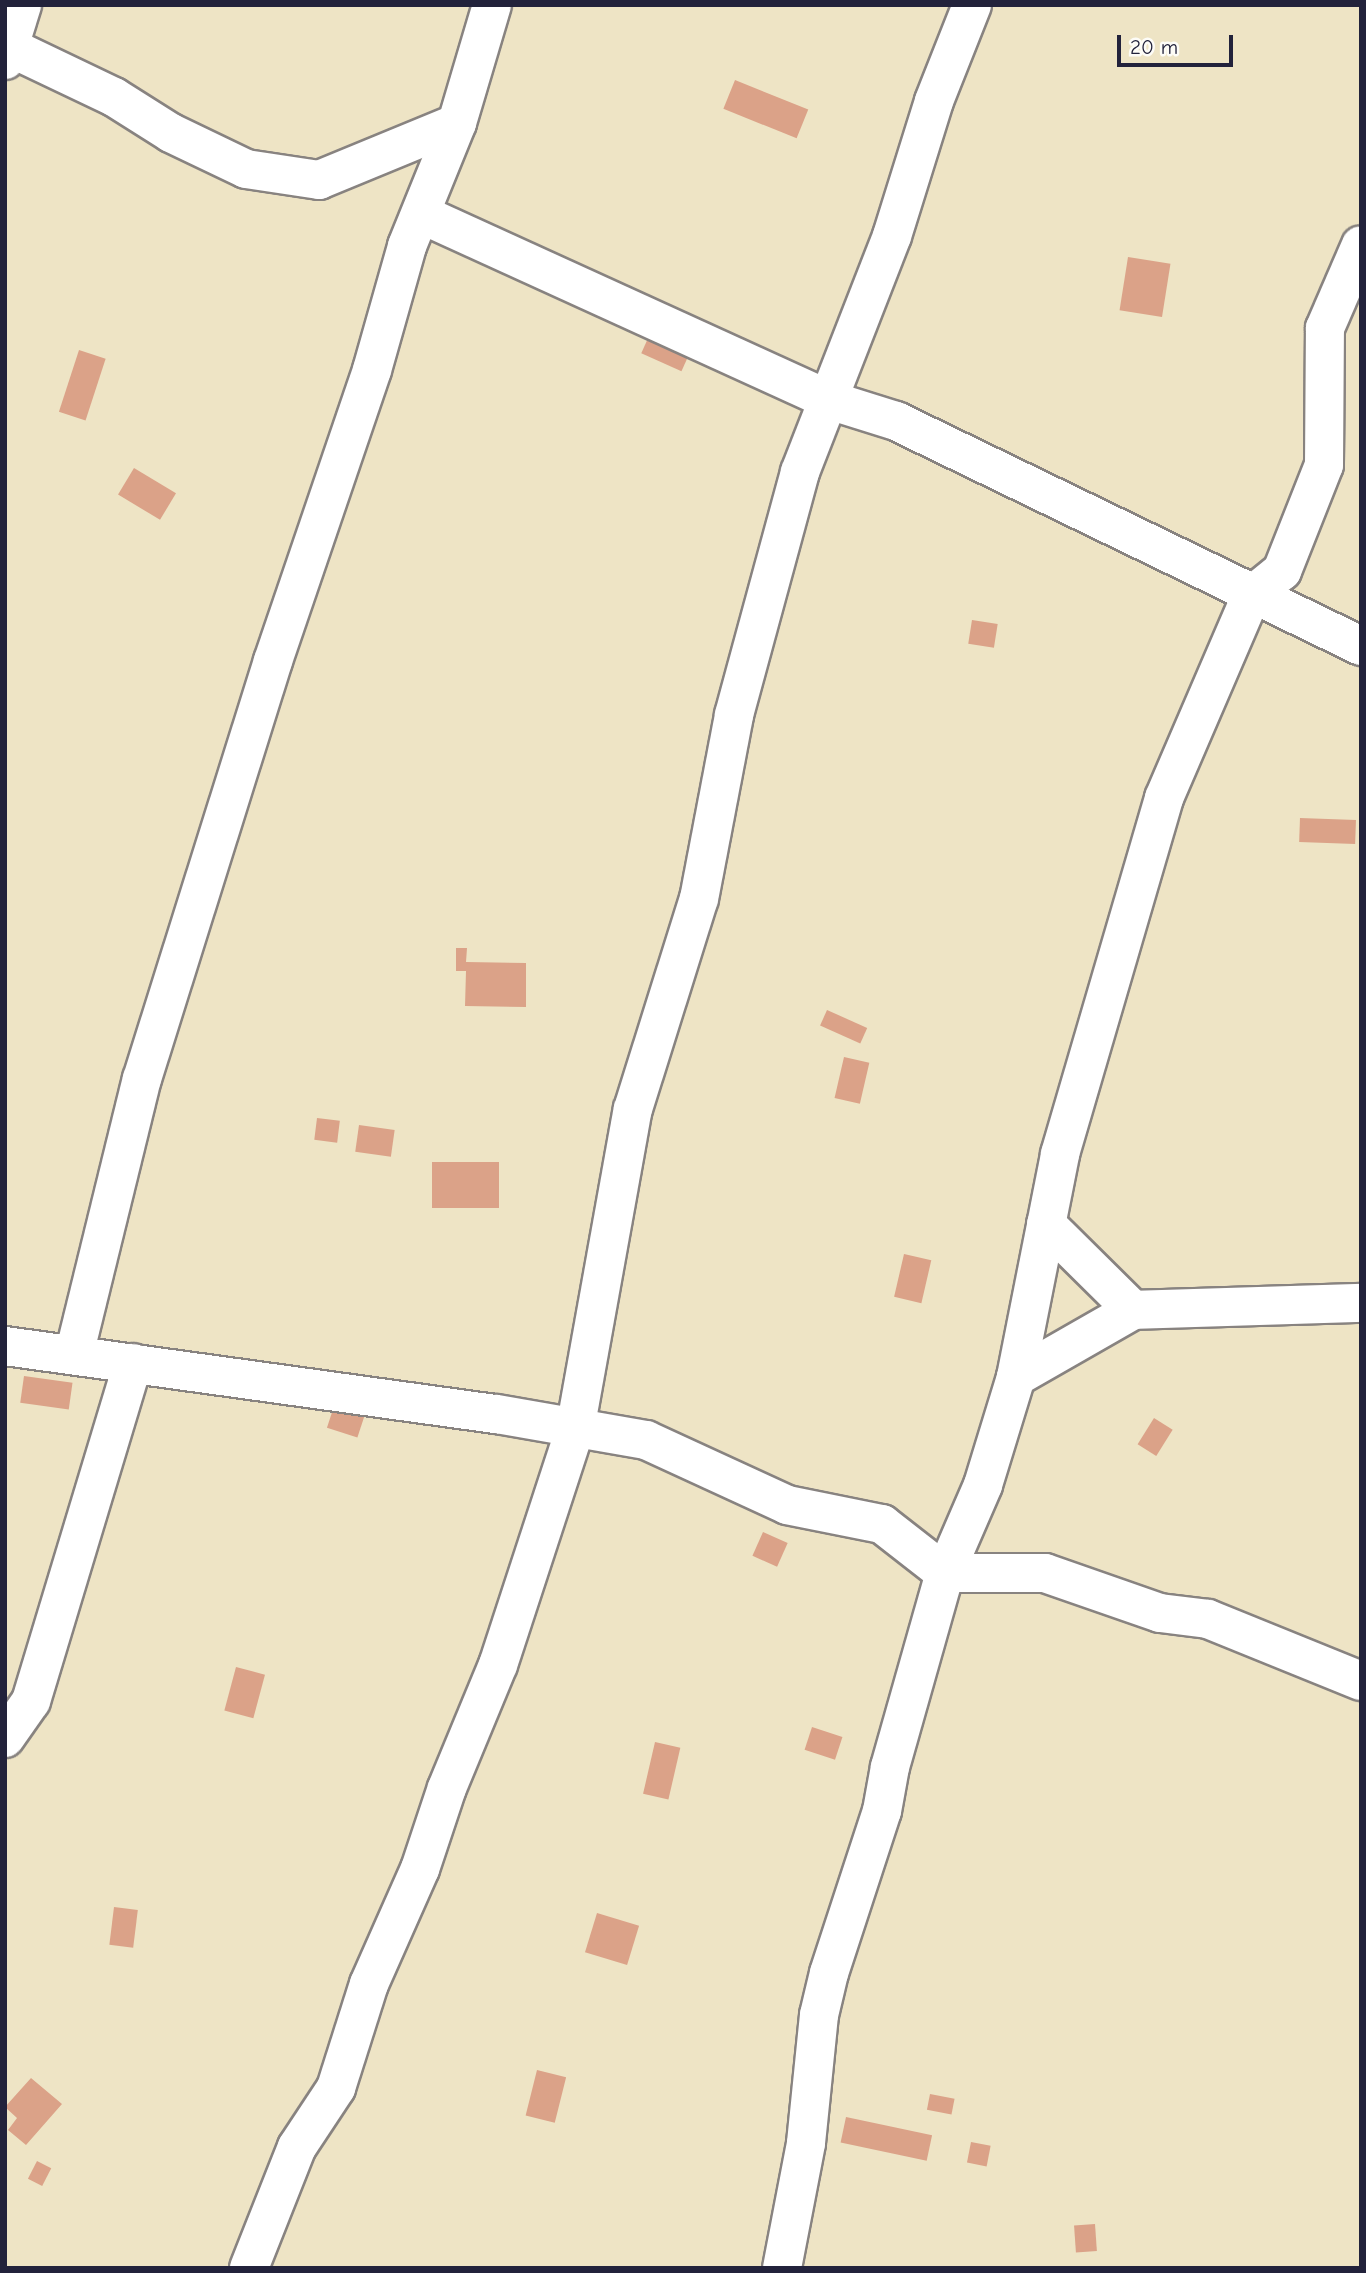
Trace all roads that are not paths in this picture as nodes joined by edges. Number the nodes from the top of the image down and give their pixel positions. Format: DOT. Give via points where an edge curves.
graph roads {
  1 [pos="22,5"];
  2 [pos="492,5"];
  3 [pos="972,5"];
  4 [pos="7,51"];
  5 [pos="457,123"];
  6 [pos="421,214"];
  7 [pos="1361,245"];
  8 [pos="829,400"];
  9 [pos="1251,596"];
  10 [pos="1361,646"];
  11 [pos="1046,1224"];
  12 [pos="1361,1303"];
  13 [pos="1133,1310"];
  14 [pos="5,1346"];
  15 [pos="74,1355"];
  16 [pos="133,1363"];
  17 [pos="1016,1377"];
  18 [pos="575,1430"];
  19 [pos="945,1573"];
  20 [pos="1361,1681"];
  21 [pos="5,1738"];
  22 [pos="248,2268"];
  23 [pos="782,2268"];
  1 -- 4 [label="street"];
  2 -- 5 [label="street"];
  3 -- 8 [label="street"];
  4 -- 5 [label="street" via="246,169 319,180"];
  5 -- 6 [label="street"];
  6 -- 8 [label="street"];
  6 -- 15 [label="street" via="142,1079"];
  7 -- 9 [label="street" via="1325,328 1324,465 1282,571"];
  8 -- 9 [label="street" via="896,421"];
  8 -- 18 [label="street" via="800,472 734,715 699,899 633,1109"];
  9 -- 10 [label="street"];
  9 -- 11 [label="street" via="1164,798 1060,1154"];
  11 -- 13 [label="street"];
  11 -- 17 [label="street"];
  12 -- 13 [label="street"];
  13 -- 17 [label="street"];
  14 -- 15 [label="street"];
  15 -- 16 [label="street"];
  16 -- 18 [label="street" via="497,1414"];
  16 -- 21 [label="street" via="30,1701"];
  17 -- 19 [label="street" via="983,1485"];
  18 -- 19 [label="street" via="646,1440 787,1505 883,1524"];
  18 -- 22 [label="street" via="498,1665 447,1788 420,1869 369,1984 336,2088 297,2147"];
  19 -- 20 [label="street" via="1045,1573 1160,1613 1208,1619"];
  19 -- 23 [label="street" via="890,1767 883,1811 819,2015 806,2143"];
}
